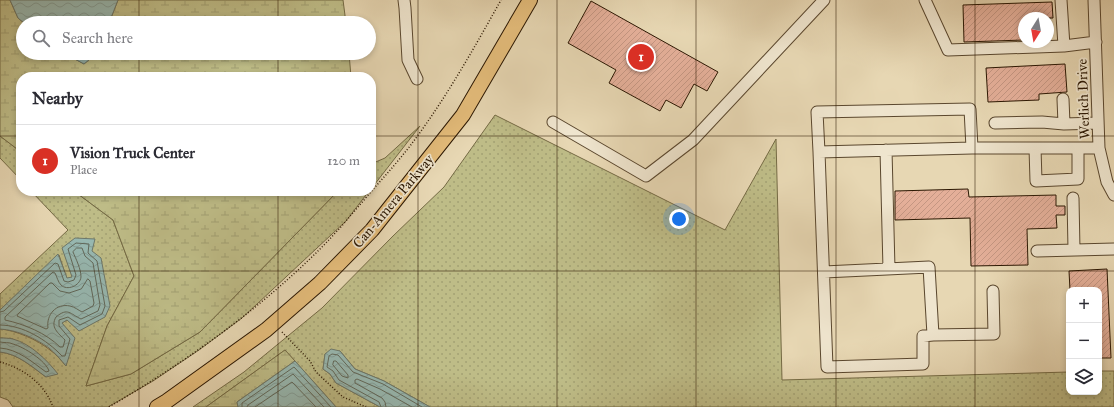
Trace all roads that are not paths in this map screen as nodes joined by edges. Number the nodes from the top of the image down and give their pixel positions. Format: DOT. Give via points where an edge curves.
graph roads {
  1 [pos="404,0"];
  2 [pos="530,0"];
  3 [pos="824,0"];
  4 [pos="925,0"];
  5 [pos="1061,0"];
  6 [pos="1094,0"];
  7 [pos="1096,42"];
  8 [pos="1064,46"];
  9 [pos="416,79"];
  10 [pos="1063,99"];
  11 [pos="553,122"];
  12 [pos="995,123"];
  13 [pos="1098,123"];
  14 [pos="1064,124"];
  15 [pos="972,148"];
  16 [pos="1035,148"];
  17 [pos="1078,148"];
  18 [pos="1099,148"];
  19 [pos="886,150"];
  20 [pos="819,152"];
  21 [pos="1114,195"];
  22 [pos="1073,198"];
  23 [pos="1114,249"];
  24 [pos="1074,250"];
  25 [pos="1037,251"];
  26 [pos="889,269"];
  27 [pos="824,272"];
  28 [pos="993,291"];
  29 [pos="933,335"];
  30 [pos="157,407"];
  1 -- 9 [label="street" via="408,60"];
  2 -- 30 [label="main road, Can-Amera Parkway" via="463,115 377,224 320,283 274,323"];
  3 -- 11 [label="street" via="693,140 646,176"];
  4 -- 8 [label="street" via="948,50"];
  5 -- 8 [label="street"];
  6 -- 7 [label="street, Werlich Drive"];
  7 -- 8 [label="street"];
  7 -- 13 [label="street, Werlich Drive"];
  10 -- 14 [label="street"];
  12 -- 14 [label="street"];
  13 -- 14 [label="street"];
  13 -- 18 [label="street, Werlich Drive"];
  15 -- 16 [label="street"];
  15 -- 19 [label="street"];
  15 -- 20 [label="street" via="970,109 825,111 817,112"];
  16 -- 17 [label="street"];
  16 -- 17 [label="street" via="1036,181 1078,179"];
  17 -- 18 [label="street"];
  18 -- 21 [label="street, Werlich Drive" via="1107,182"];
  19 -- 20 [label="street"];
  19 -- 26 [label="street"];
  20 -- 27 [label="street"];
  22 -- 24 [label="street"];
  23 -- 24 [label="street"];
  24 -- 25 [label="street"];
  26 -- 27 [label="street"];
  26 -- 29 [label="street" via="929,267"];
  27 -- 29 [label="street" via="827,367 923,364 923,336"];
  28 -- 29 [label="street" via="994,334"];
}
